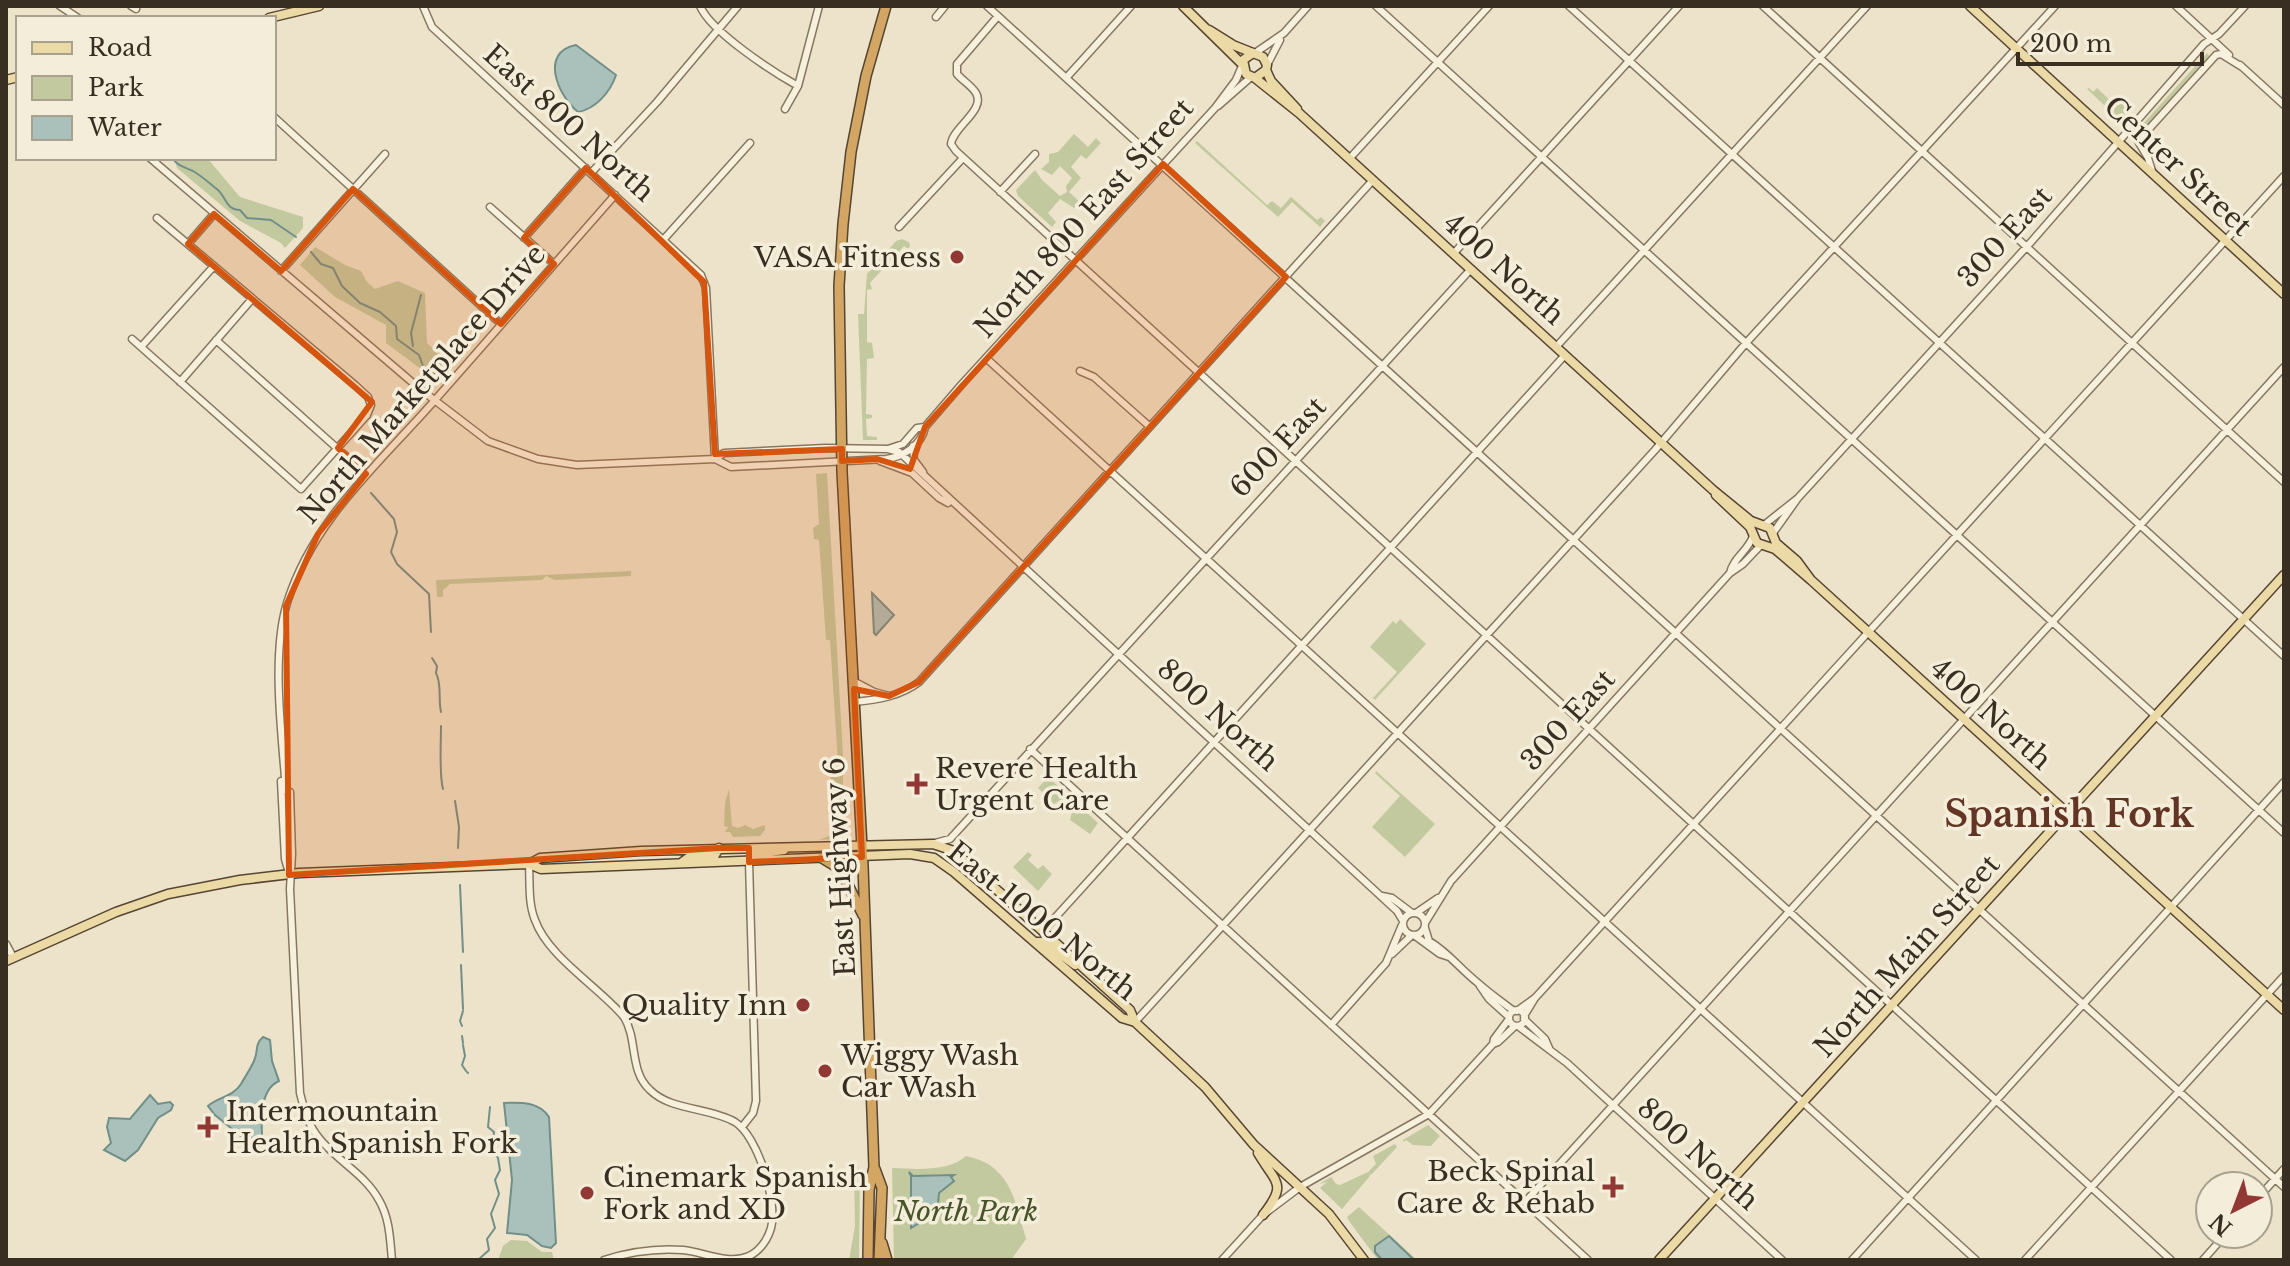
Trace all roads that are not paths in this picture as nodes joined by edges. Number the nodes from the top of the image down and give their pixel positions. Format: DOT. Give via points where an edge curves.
graph roads {
  1 [pos="319,6"];
  2 [pos="423,6"];
  3 [pos="700,6"];
  4 [pos="738,6"];
  5 [pos="819,6"];
  6 [pos="886,6"];
  7 [pos="945,6"];
  8 [pos="987,6"];
  9 [pos="1131,6"];
  10 [pos="1183,6"];
  11 [pos="1308,6"];
  12 [pos="1376,6"];
  13 [pos="1489,6"];
  14 [pos="1569,6"];
  15 [pos="1679,6"];
  16 [pos="1763,6"];
  17 [pos="1867,6"];
  18 [pos="1970,6"];
  19 [pos="2055,6"];
  20 [pos="2176,6"];
  21 [pos="2245,6"];
  22 [pos="276,16"];
  23 [pos="998,16"];
  24 [pos="936,17"];
  25 [pos="719,27"];
  26 [pos="1209,30"];
  27 [pos="1284,33"];
  28 [pos="2212,39"];
  29 [pos="2017,48"];
  30 [pos="1254,53"];
  31 [pos="1820,58"];
  32 [pos="1629,61"];
  33 [pos="1438,63"];
  34 [pos="1242,65"];
  35 [pos="1266,67"];
  36 [pos="2242,67"];
  37 [pos="1067,77"];
  38 [pos="1253,78"];
  39 [pos="798,86"];
  40 [pos="2284,105"];
  41 [pos="1215,108"];
  42 [pos="785,109"];
  43 [pos="1299,113"];
  44 [pos="276,119"];
  45 [pos="2120,141"];
  46 [pos="750,143"];
  47 [pos="1922,150"];
  48 [pos="385,154"];
  49 [pos="1035,154"];
  50 [pos="1540,156"];
  51 [pos="1733,156"];
  52 [pos="963,158"];
  53 [pos="1350,158"];
  54 [pos="152,160"];
  55 [pos="1163,164"];
  56 [pos="589,170"];
  57 [pos="2152,171"];
  58 [pos="2284,176"];
  59 [pos="1373,180"];
  60 [pos="353,189"];
  61 [pos="1000,192"];
  62 [pos="615,195"];
  63 [pos="490,207"];
  64 [pos="214,214"];
  65 [pos="157,218"];
  66 [pos="899,227"];
  67 [pos="524,238"];
  68 [pos="664,239"];
  69 [pos="2225,240"];
  70 [pos="188,244"];
  71 [pos="2027,246"];
  72 [pos="1833,247"];
  73 [pos="1644,251"];
  74 [pos="1454,253"];
  75 [pos="1075,261"];
  76 [pos="554,264"];
  77 [pos="214,266"];
  78 [pos="1471,269"];
  79 [pos="281,271"];
  80 [pos="1286,277"];
  81 [pos="2284,294"];
  82 [pos="252,299"];
  83 [pos="501,324"];
  84 [pos="132,339"];
  85 [pos="216,340"];
  86 [pos="2132,342"];
  87 [pos="1746,343"];
  88 [pos="1939,343"];
  89 [pos="141,347"];
  90 [pos="1556,347"];
  91 [pos="1565,355"];
  92 [pos="986,358"];
  93 [pos="1382,366"];
  94 [pos="2284,367"];
  95 [pos="1080,371"];
  96 [pos="1199,374"];
  97 [pos="180,382"];
  98 [pos="435,400"];
  99 [pos="1149,426"];
  100 [pos="925,427"];
  101 [pos="2228,430"];
  102 [pos="1851,439"];
  103 [pos="2044,439"];
  104 [pos="1661,443"];
  105 [pos="903,444"];
  106 [pos="913,445"];
  107 [pos="338,448"];
  108 [pos="842,449"];
  109 [pos="888,449"];
  110 [pos="1478,451"];
  111 [pos="902,455"];
  112 [pos="715,459"];
  113 [pos="877,459"];
  114 [pos="842,461"];
  115 [pos="1295,462"];
  116 [pos="1109,470"];
  117 [pos="912,473"];
  118 [pos="366,474"];
  119 [pos="926,478"];
  120 [pos="2284,482"];
  121 [pos="1713,490"];
  122 [pos="1798,498"];
  123 [pos="954,506"];
  124 [pos="1762,526"];
  125 [pos="2140,526"];
  126 [pos="1753,535"];
  127 [pos="1773,535"];
  128 [pos="1957,536"];
  129 [pos="1574,540"];
  130 [pos="1764,545"];
  131 [pos="1390,548"];
  132 [pos="1206,558"];
  133 [pos="1024,567"];
  134 [pos="1730,573"];
  135 [pos="2284,575"];
  136 [pos="1811,580"];
  137 [pos="2244,620"];
  138 [pos="2052,622"];
  139 [pos="1869,632"];
  140 [pos="1676,634"];
  141 [pos="1487,637"];
  142 [pos="1302,645"];
  143 [pos="1117,654"];
  144 [pos="2284,656"];
  145 [pos="853,681"];
  146 [pos="889,696"];
  147 [pos="854,702"];
  148 [pos="2156,717"];
  149 [pos="1965,720"];
  150 [pos="1589,729"];
  151 [pos="1781,729"];
  152 [pos="1399,734"];
  153 [pos="1215,742"];
  154 [pos="1030,749"];
  155 [pos="283,758"];
  156 [pos="2284,782"];
  157 [pos="2259,810"];
  158 [pos="2067,813"];
  159 [pos="1877,816"];
  160 [pos="1693,825"];
  161 [pos="1500,827"];
  162 [pos="1312,830"];
  163 [pos="2284,833"];
  164 [pos="1127,837"];
  165 [pos="950,839"];
  166 [pos="861,844"];
  167 [pos="933,844"];
  168 [pos="788,847"];
  169 [pos="719,848"];
  170 [pos="954,851"];
  171 [pos="862,857"];
  172 [pos="822,858"];
  173 [pos="749,862"];
  174 [pos="529,864"];
  175 [pos="681,864"];
  176 [pos="289,875"];
  177 [pos="1382,896"];
  178 [pos="1438,898"];
  179 [pos="2171,907"];
  180 [pos="996,908"];
  181 [pos="1979,909"];
  182 [pos="1789,912"];
  183 [pos="1414,913"];
  184 [pos="864,918"];
  185 [pos="1605,922"];
  186 [pos="1403,923"];
  187 [pos="1425,925"];
  188 [pos="1224,926"];
  189 [pos="1043,931"];
  190 [pos="1413,935"];
  191 [pos="1035,942"];
  192 [pos="6,944"];
  193 [pos="1392,954"];
  194 [pos="1449,957"];
  195 [pos="10,959"];
  196 [pos="1080,965"];
  197 [pos="2284,976"];
  198 [pos="2267,994"];
  199 [pos="1535,998"];
  200 [pos="2083,1004"];
  201 [pos="1891,1005"];
  202 [pos="1701,1009"];
  203 [pos="2284,1010"];
  204 [pos="1512,1014"];
  205 [pos="1524,1017"];
  206 [pos="1135,1022"];
  207 [pos="1331,1025"];
  208 [pos="1517,1026"];
  209 [pos="1493,1044"];
  210 [pos="1549,1048"];
  211 [pos="2179,1091"];
  212 [pos="1996,1101"];
  213 [pos="1803,1102"];
  214 [pos="1613,1106"];
  215 [pos="1429,1114"];
  216 [pos="742,1127"];
  217 [pos="1254,1145"];
  218 [pos="874,1167"];
  219 [pos="2284,1169"];
  220 [pos="2276,1179"];
  221 [pos="1300,1187"];
  222 [pos="2284,1187"];
  223 [pos="2091,1188"];
  224 [pos="1715,1198"];
  225 [pos="1908,1199"];
  226 [pos="1525,1202"];
  227 [pos="1263,1215"];
  228 [pos="881,1239"];
  229 [pos="754,1253"];
  230 [pos="1363,1258"];
  231 [pos="392,1260"];
  232 [pos="604,1260"];
  233 [pos="758,1260"];
  234 [pos="868,1260"];
  235 [pos="879,1260"];
  236 [pos="887,1260"];
  237 [pos="1222,1260"];
  238 [pos="1588,1260"];
  239 [pos="1659,1260"];
  240 [pos="1782,1260"];
  241 [pos="1852,1260"];
  242 [pos="1976,1260"];
  243 [pos="2025,1260"];
  244 [pos="2171,1260"];
  1 -- 22 [label="main road"];
  2 -- 56 [label="street, East 800 North" via="432,27"];
  3 -- 25 [label="street"];
  4 -- 25 [label="street"];
  5 -- 39 [label="street"];
  6 -- 108 [label="highway" via="851,152 843,224"];
  7 -- 24 [label="street"];
  8 -- 23 [label="street"];
  9 -- 37 [label="street"];
  10 -- 26 [label="main road"];
  11 -- 27 [label="street"];
  12 -- 33 [label="street"];
  13 -- 33 [label="street"];
  14 -- 32 [label="street"];
  15 -- 32 [label="street"];
  16 -- 31 [label="street"];
  17 -- 31 [label="street"];
  18 -- 29 [label="main road, Center Street"];
  19 -- 29 [label="street"];
  20 -- 28 [label="street"];
  21 -- 28 [label="street, 300 East"];
  23 -- 37 [label="street"];
  23 -- 52 [label="street" via="956,67 979,101 951,140"];
  25 -- 39 [label="street" via="760,64"];
  25 -- 56 [label="street" via="657,102"];
  26 -- 30 [label="main road"];
  26 -- 34 [label="main road"];
  27 -- 30 [label="street"];
  27 -- 35 [label="street"];
  28 -- 36 [label="street"];
  28 -- 45 [label="street, 300 East"];
  29 -- 45 [label="main road, Center Street"];
  29 -- 47 [label="street"];
  30 -- 34 [label="main road"];
  30 -- 35 [label="main road" via="1263,57"];
  31 -- 47 [label="street"];
  31 -- 51 [label="street"];
  32 -- 50 [label="street"];
  32 -- 51 [label="street"];
  33 -- 50 [label="street"];
  33 -- 53 [label="street"];
  34 -- 38 [label="main road"];
  34 -- 41 [label="street"];
  35 -- 38 [label="main road"];
  35 -- 43 [label="main road" via="1271,81"];
  36 -- 40 [label="street"];
  36 -- 57 [label="street" via="2216,55 2138,141"];
  37 -- 55 [label="street"];
  38 -- 41 [label="street"];
  38 -- 43 [label="main road"];
  39 -- 42 [label="street"];
  41 -- 55 [label="street, North 800 East Street"];
  43 -- 53 [label="main road, 400 North"];
  44 -- 60 [label="street"];
  45 -- 57 [label="main road, Center Street"];
  45 -- 71 [label="street, 300 East"];
  46 -- 68 [label="street"];
  47 -- 71 [label="street"];
  47 -- 72 [label="street"];
  48 -- 60 [label="street"];
  49 -- 61 [label="street"];
  50 -- 73 [label="street"];
  50 -- 74 [label="street"];
  51 -- 72 [label="street"];
  51 -- 73 [label="street"];
  52 -- 61 [label="street"];
  52 -- 66 [label="street"];
  53 -- 59 [label="main road, 400 North"];
  54 -- 64 [label="street"];
  55 -- 75 [label="street, North 800 East Street"];
  55 -- 80 [label="street"];
  56 -- 62 [label="street, East 800 North"];
  56 -- 67 [label="street"];
  57 -- 69 [label="main road, Center Street"];
  58 -- 69 [label="street"];
  59 -- 74 [label="main road, 400 North"];
  59 -- 80 [label="street"];
  60 -- 79 [label="street"];
  60 -- 83 [label="street"];
  61 -- 75 [label="street"];
  62 -- 68 [label="street, East 800 North"];
  62 -- 76 [label="street, North Marketplace Drive"];
  63 -- 67 [label="street"];
  64 -- 70 [label="street"];
  64 -- 79 [label="street"];
  65 -- 70 [label="street"];
  67 -- 76 [label="street"];
  68 -- 112 [label="street, East 800 North" via="694,267 706,288"];
  69 -- 81 [label="main road, Center Street"];
  69 -- 86 [label="street"];
  70 -- 77 [label="street"];
  71 -- 86 [label="street"];
  71 -- 88 [label="street, 300 East"];
  72 -- 87 [label="street"];
  72 -- 88 [label="street"];
  73 -- 87 [label="street"];
  73 -- 90 [label="street"];
  74 -- 78 [label="main road, 400 North"];
  75 -- 92 [label="street, North 800 East Street"];
  75 -- 96 [label="street"];
  76 -- 83 [label="street, North Marketplace Drive"];
  77 -- 82 [label="street"];
  77 -- 89 [label="street"];
  78 -- 90 [label="main road, 400 North"];
  78 -- 93 [label="street, 600 East"];
  79 -- 98 [label="street"];
  80 -- 93 [label="street"];
  80 -- 96 [label="street"];
  82 -- 85 [label="street"];
  82 -- 107 [label="street" via="368,397 367,415"];
  83 -- 98 [label="street, North Marketplace Drive"];
  84 -- 89 [label="street"];
  85 -- 97 [label="street"];
  85 -- 107 [label="street"];
  86 -- 101 [label="street"];
  86 -- 103 [label="street"];
  87 -- 102 [label="street"];
  87 -- 104 [label="street"];
  88 -- 102 [label="street, 300 East"];
  88 -- 103 [label="street"];
  89 -- 97 [label="street"];
  90 -- 91 [label="main road, 400 North"];
  91 -- 104 [label="main road, 400 North"];
  91 -- 110 [label="street"];
  92 -- 100 [label="street, North 800 East Street"];
  92 -- 116 [label="street"];
  93 -- 110 [label="street"];
  93 -- 115 [label="street, 600 East"];
  94 -- 101 [label="street"];
  95 -- 99 [label="street" via="1094,377"];
  96 -- 99 [label="street"];
  96 -- 115 [label="street"];
  97 -- 107 [label="street" via="301,489"];
  98 -- 112 [label="street" via="488,441 546,460 588,465"];
  98 -- 118 [label="street, North Marketplace Drive"];
  99 -- 116 [label="street"];
  100 -- 105 [label="street" via="917,428"];
  100 -- 106 [label="street"];
  101 -- 120 [label="street"];
  101 -- 125 [label="street"];
  102 -- 122 [label="street, 300 East"];
  102 -- 128 [label="street"];
  103 -- 125 [label="street"];
  103 -- 128 [label="street"];
  104 -- 121 [label="main road, 400 North"];
  104 -- 129 [label="street"];
  105 -- 109 [label="street"];
  105 -- 111 [label="street"];
  106 -- 111 [label="street"];
  106 -- 119 [label="street" via="914,460"];
  107 -- 118 [label="street"];
  108 -- 109 [label="street"];
  108 -- 112 [label="street" via="724,453"];
  108 -- 114 [label="highway"];
  109 -- 111 [label="street"];
  110 -- 129 [label="street"];
  110 -- 131 [label="street"];
  111 -- 113 [label="street"];
  111 -- 117 [label="street"];
  111 -- 119 [label="street"];
  112 -- 114 [label="street" via="731,467"];
  113 -- 114 [label="street"];
  113 -- 117 [label="street"];
  114 -- 145 [label="highway, East Highway 6"];
  115 -- 131 [label="street"];
  115 -- 132 [label="street, 600 East"];
  116 -- 132 [label="street"];
  116 -- 133 [label="street"];
  117 -- 123 [label="street"];
  118 -- 155 [label="street, North Marketplace Drive" via="318,534 286,606 280,675"];
  119 -- 123 [label="street"];
  121 -- 124 [label="main road, 400 North"];
  121 -- 126 [label="main road, 400 North"];
  122 -- 124 [label="street, 300 East"];
  122 -- 127 [label="street, 300 East"];
  123 -- 133 [label="street"];
  124 -- 126 [label="main road"];
  124 -- 127 [label="main road, 400 North"];
  125 -- 137 [label="street"];
  125 -- 138 [label="street"];
  126 -- 130 [label="main road, 400 North"];
  126 -- 134 [label="street, 300 East"];
  127 -- 130 [label="main road"];
  127 -- 136 [label="main road, 400 North"];
  128 -- 138 [label="street"];
  128 -- 139 [label="street"];
  129 -- 140 [label="street"];
  129 -- 141 [label="street"];
  130 -- 134 [label="street, 300 East"];
  130 -- 136 [label="main road, 400 North"];
  131 -- 141 [label="street"];
  131 -- 142 [label="street"];
  132 -- 142 [label="street"];
  132 -- 143 [label="street, 600 East"];
  133 -- 143 [label="street, 800 North"];
  133 -- 146 [label="street" via="919,682"];
  134 -- 140 [label="street, 300 East"];
  135 -- 137 [label="main road, North Main Street"];
  136 -- 139 [label="main road, 400 North"];
  137 -- 144 [label="street"];
  137 -- 148 [label="main road, North Main Street"];
  138 -- 148 [label="street"];
  138 -- 149 [label="street"];
  139 -- 149 [label="main road, 400 North"];
  139 -- 151 [label="street"];
  140 -- 150 [label="street, 300 East"];
  140 -- 151 [label="street"];
  141 -- 150 [label="street"];
  141 -- 152 [label="street"];
  142 -- 152 [label="street"];
  142 -- 153 [label="street"];
  143 -- 153 [label="street, 800 North"];
  143 -- 154 [label="street, 600 East"];
  145 -- 146 [label="street"];
  145 -- 147 [label="highway, East Highway 6"];
  146 -- 147 [label="street"];
  147 -- 166 [label="highway, East Highway 6"];
  148 -- 157 [label="street"];
  148 -- 158 [label="main road, North Main Street"];
  149 -- 158 [label="main road, 400 North"];
  149 -- 159 [label="street"];
  150 -- 160 [label="street"];
  150 -- 161 [label="street, 300 East"];
  151 -- 159 [label="street"];
  151 -- 160 [label="street"];
  152 -- 161 [label="street"];
  152 -- 162 [label="street"];
  153 -- 162 [label="street, 800 North"];
  153 -- 164 [label="street"];
  154 -- 164 [label="street"];
  154 -- 165 [label="street, 600 East"];
  155 -- 176 [label="street, North Marketplace Drive" via="281,798"];
  155 -- 176 [label="street, North Marketplace Drive" via="290,794"];
  156 -- 157 [label="street"];
  157 -- 163 [label="street"];
  157 -- 179 [label="street"];
  158 -- 179 [label="main road, 400 North"];
  158 -- 181 [label="main road, North Main Street"];
  159 -- 181 [label="street"];
  159 -- 182 [label="street"];
  160 -- 182 [label="street"];
  160 -- 185 [label="street"];
  161 -- 178 [label="street, 300 East"];
  161 -- 185 [label="street"];
  162 -- 177 [label="street, 800 North"];
  162 -- 188 [label="street"];
  164 -- 188 [label="street"];
  164 -- 189 [label="street"];
  165 -- 167 [label="street"];
  165 -- 170 [label="street, East 1000 North"];
  166 -- 167 [label="main road, East 1000 North"];
  166 -- 168 [label="main road, East 1000 North"];
  166 -- 171 [label="highway, East Highway 6"];
  167 -- 170 [label="main road, East 1000 North"];
  168 -- 169 [label="main road"];
  168 -- 173 [label="main road" via="779,853 752,854"];
  169 -- 174 [label="main road" via="540,858"];
  169 -- 175 [label="main road" via="715,855 688,858"];
  170 -- 189 [label="main road, East 1000 North"];
  171 -- 172 [label="main road, East 1000 North"];
  171 -- 180 [label="main road, East 1000 North" via="934,858"];
  171 -- 184 [label="highway, East Highway 6"];
  172 -- 173 [label="main road, East 1000 North"];
  172 -- 184 [label="highway" via="840,869"];
  173 -- 175 [label="main road, East 1000 North"];
  173 -- 216 [label="street" via="756,1101"];
  174 -- 175 [label="main road, East 1000 North" via="541,869"];
  174 -- 176 [label="main road"];
  174 -- 216 [label="street" via="531,907 538,928 624,1017 642,1082 658,1096"];
  176 -- 195 [label="main road" via="168,894"];
  176 -- 231 [label="street, North Marketplace Drive" via="303,1107 318,1136 378,1197 390,1232"];
  177 -- 183 [label="street, 800 North"];
  177 -- 186 [label="street, 800 North"];
  178 -- 183 [label="street, 300 East"];
  178 -- 187 [label="street, 300 East"];
  179 -- 198 [label="main road, 400 North"];
  179 -- 200 [label="street"];
  180 -- 189 [label="main road" via="1033,933"];
  180 -- 191 [label="main road, East 1000 North"];
  181 -- 200 [label="street"];
  181 -- 201 [label="main road, North Main Street"];
  182 -- 201 [label="street"];
  182 -- 202 [label="street"];
  183 -- 186 [label="street"];
  183 -- 187 [label="street"];
  184 -- 218 [label="highway, East Highway 6"];
  185 -- 199 [label="street"];
  185 -- 202 [label="street"];
  186 -- 190 [label="street"];
  186 -- 193 [label="street"];
  187 -- 190 [label="street"];
  187 -- 194 [label="street" via="1429,941"];
  188 -- 206 [label="street"];
  188 -- 207 [label="street"];
  189 -- 196 [label="main road, East 1000 North"];
  190 -- 193 [label="street"];
  190 -- 194 [label="street"];
  191 -- 196 [label="main road" via="1044,942 1069,963"];
  191 -- 206 [label="main road, East 1000 North" via="1122,1018"];
  192 -- 195 [label="street"];
  193 -- 207 [label="street"];
  194 -- 204 [label="street"];
  196 -- 206 [label="main road, East 1000 North" via="1130,1010"];
  197 -- 198 [label="street"];
  198 -- 203 [label="main road, 400 North"];
  198 -- 211 [label="street"];
  199 -- 204 [label="street"];
  199 -- 205 [label="street"];
  200 -- 211 [label="street"];
  200 -- 212 [label="street"];
  201 -- 212 [label="street"];
  201 -- 213 [label="main road, North Main Street"];
  202 -- 213 [label="street"];
  202 -- 214 [label="street"];
  204 -- 205 [label="street, 800 North"];
  204 -- 208 [label="street, 800 North"];
  204 -- 209 [label="street"];
  205 -- 208 [label="street"];
  205 -- 210 [label="street, 800 North"];
  206 -- 217 [label="main road" via="1205,1087"];
  207 -- 215 [label="street"];
  208 -- 209 [label="street"];
  208 -- 210 [label="street, 800 North"];
  209 -- 215 [label="street"];
  210 -- 214 [label="street, 800 North"];
  211 -- 220 [label="street"];
  211 -- 223 [label="street"];
  212 -- 223 [label="street"];
  212 -- 225 [label="street"];
  213 -- 224 [label="main road, North Main Street"];
  213 -- 225 [label="street"];
  214 -- 224 [label="street, 800 North"];
  214 -- 226 [label="street"];
  215 -- 221 [label="street"];
  215 -- 226 [label="street"];
  216 -- 229 [label="street" via="755,1145 772,1210 771,1229"];
  217 -- 221 [label="main road"];
  217 -- 227 [label="main road" via="1278,1190"];
  218 -- 228 [label="highway, East Highway 6" via="882,1188"];
  218 -- 234 [label="highway, East Highway 6"];
  219 -- 220 [label="street"];
  220 -- 222 [label="street"];
  221 -- 227 [label="street"];
  221 -- 230 [label="main road"];
  223 -- 243 [label="street"];
  223 -- 244 [label="street"];
  224 -- 239 [label="main road, North Main Street"];
  224 -- 240 [label="street, 800 North"];
  225 -- 241 [label="street"];
  225 -- 242 [label="street"];
  226 -- 238 [label="street"];
  227 -- 237 [label="street"];
  228 -- 235 [label="highway, East Highway 6"];
  228 -- 236 [label="highway"];
  229 -- 232 [label="street" via="729,1259 660,1251"];
  229 -- 233 [label="street"];
}
